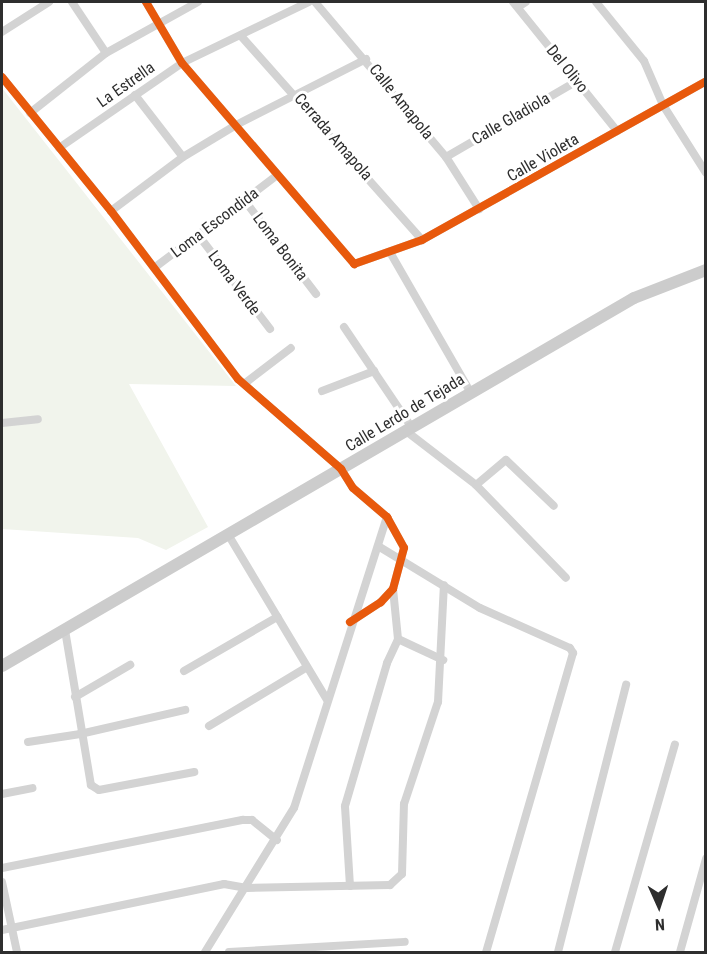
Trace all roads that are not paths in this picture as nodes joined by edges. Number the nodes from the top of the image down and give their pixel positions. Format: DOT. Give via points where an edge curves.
graph roads {
  1 [pos="49,2"];
  2 [pos="72,2"];
  3 [pos="146,2"];
  4 [pos="198,2"];
  5 [pos="309,2"];
  6 [pos="315,2"];
  7 [pos="526,2"];
  8 [pos="596,2"];
  9 [pos="515,4"];
  10 [pos="159,24"];
  11 [pos="2,32"];
  12 [pos="241,36"];
  13 [pos="106,53"];
  14 [pos="366,59"];
  15 [pos="182,63"];
  16 [pos="2,77"];
  17 [pos="577,81"];
  18 [pos="705,81"];
  19 [pos="135,95"];
  20 [pos="296,95"];
  21 [pos="663,105"];
  22 [pos="30,113"];
  23 [pos="236,125"];
  24 [pos="617,131"];
  25 [pos="59,148"];
  26 [pos="183,157"];
  27 [pos="446,157"];
  28 [pos="705,173"];
  29 [pos="276,176"];
  30 [pos="245,201"];
  31 [pos="479,209"];
  32 [pos="111,211"];
  33 [pos="199,236"];
  34 [pos="422,240"];
  35 [pos="391,254"];
  36 [pos="154,268"];
  37 [pos="705,270"];
  38 [pos="316,294"];
  39 [pos="344,327"];
  40 [pos="270,329"];
  41 [pos="291,348"];
  42 [pos="374,371"];
  43 [pos="244,384"];
  44 [pos="322,391"];
  45 [pos="471,393"];
  46 [pos="38,419"];
  47 [pos="2,423"];
  48 [pos="409,430"];
  49 [pos="341,470"];
  50 [pos="476,484"];
  51 [pos="554,506"];
  52 [pos="387,517"];
  53 [pos="229,536"];
  54 [pos="378,546"];
  55 [pos="402,561"];
  56 [pos="566,578"];
  57 [pos="444,585"];
  58 [pos="393,589"];
  59 [pos="277,617"];
  60 [pos="350,622"];
  61 [pos="65,630"];
  62 [pos="398,639"];
  63 [pos="443,660"];
  64 [pos="130,665"];
  65 [pos="2,666"];
  66 [pos="307,667"];
  67 [pos="183,671"];
  68 [pos="626,685"];
  69 [pos="75,697"];
  70 [pos="327,700"];
  71 [pos="185,710"];
  72 [pos="209,726"];
  73 [pos="80,734"];
  74 [pos="28,741"];
  75 [pos="675,744"];
  76 [pos="194,772"];
  77 [pos="32,788"];
  78 [pos="2,794"];
  79 [pos="277,840"];
  80 [pos="705,859"];
  81 [pos="2,868"];
  82 [pos="2,882"];
  83 [pos="350,886"];
  84 [pos="247,888"];
  85 [pos="12,928"];
  86 [pos="2,930"];
  87 [pos="405,942"];
  88 [pos="17,952"];
  89 [pos="205,952"];
  90 [pos="229,952"];
  91 [pos="486,952"];
  92 [pos="558,952"];
  93 [pos="615,952"];
  94 [pos="680,952"];
  1 -- 11 [label="street"];
  2 -- 13 [label="street"];
  3 -- 10 [label="street"];
  4 -- 10 [label="street"];
  5 -- 12 [label="street, La Estrella"];
  6 -- 14 [label="street, Calle Amapola"];
  7 -- 9 [label="street"];
  8 -- 21 [label="street" via="644,61"];
  9 -- 17 [label="street, Del Olivo"];
  10 -- 13 [label="street"];
  10 -- 15 [label="street"];
  12 -- 15 [label="street, La Estrella"];
  12 -- 20 [label="street, Cerrada Amapola"];
  13 -- 22 [label="street"];
  14 -- 20 [label="street"];
  14 -- 27 [label="street, Calle Amapola"];
  15 -- 19 [label="street, La Estrella"];
  15 -- 23 [label="street"];
  16 -- 22 [label="street"];
  17 -- 24 [label="street, Del Olivo"];
  17 -- 27 [label="street, Calle Gladiola"];
  18 -- 21 [label="street, Calle Violeta"];
  19 -- 25 [label="street, La Estrella"];
  19 -- 26 [label="street"];
  20 -- 23 [label="street"];
  20 -- 34 [label="street, Cerrada Amapola"];
  21 -- 24 [label="street, Calle Violeta"];
  21 -- 28 [label="street"];
  22 -- 25 [label="street"];
  23 -- 26 [label="street"];
  23 -- 29 [label="street"];
  24 -- 31 [label="street, Calle Violeta"];
  25 -- 32 [label="street"];
  26 -- 32 [label="street"];
  27 -- 31 [label="street, Calle Amapola"];
  29 -- 30 [label="street, Loma Escondida"];
  29 -- 35 [label="street, Calle Violeta" via="354,264"];
  30 -- 33 [label="street, Loma Escondida"];
  30 -- 38 [label="street, Loma Bonita"];
  31 -- 34 [label="street, Calle Violeta"];
  32 -- 36 [label="street"];
  33 -- 36 [label="street, Loma Escondida"];
  33 -- 40 [label="street, Loma Verde"];
  34 -- 35 [label="street, Calle Violeta"];
  35 -- 45 [label="street"];
  36 -- 43 [label="street"];
  37 -- 45 [label="main road, Calle Lerdo de Tejada" via="634,298"];
  39 -- 42 [label="street"];
  41 -- 43 [label="street"];
  42 -- 44 [label="street"];
  42 -- 48 [label="street"];
  43 -- 49 [label="street"];
  45 -- 48 [label="main road, Calle Lerdo de Tejada"];
  46 -- 47 [label="street"];
  48 -- 49 [label="main road, Calle Lerdo de Tejada"];
  48 -- 50 [label="street"];
  49 -- 52 [label="street" via="353,488"];
  49 -- 53 [label="main road, Calle Lerdo de Tejada"];
  50 -- 51 [label="street" via="506,459"];
  50 -- 56 [label="street"];
  52 -- 54 [label="street"];
  52 -- 55 [label="street" via="402,544"];
  53 -- 59 [label="street"];
  53 -- 61 [label="main road, Calle Lerdo de Tejada"];
  54 -- 55 [label="street"];
  54 -- 60 [label="street"];
  55 -- 57 [label="street"];
  55 -- 58 [label="street"];
  57 -- 63 [label="street"];
  57 -- 91 [label="street" via="480,608 570,648 573,653"];
  58 -- 60 [label="street" via="381,602"];
  58 -- 62 [label="street"];
  59 -- 66 [label="street"];
  59 -- 67 [label="street"];
  60 -- 70 [label="street"];
  61 -- 65 [label="main road, Calle Lerdo de Tejada"];
  61 -- 69 [label="street"];
  62 -- 63 [label="street"];
  62 -- 83 [label="street" via="345,806"];
  63 -- 83 [label="street" via="438,702 404,804 402,874 390,885"];
  64 -- 69 [label="street"];
  66 -- 70 [label="street"];
  66 -- 72 [label="street"];
  68 -- 92 [label="street"];
  69 -- 73 [label="street"];
  70 -- 79 [label="street" via="294,808"];
  71 -- 73 [label="street"];
  73 -- 74 [label="street"];
  73 -- 76 [label="street" via="91,785 99,790"];
  75 -- 93 [label="street"];
  77 -- 78 [label="street"];
  79 -- 81 [label="street" via="252,820 243,820"];
  79 -- 84 [label="street"];
  80 -- 94 [label="street"];
  82 -- 85 [label="street"];
  83 -- 84 [label="street"];
  84 -- 85 [label="street" via="224,884"];
  84 -- 89 [label="street"];
  85 -- 86 [label="street"];
  85 -- 88 [label="street"];
  87 -- 90 [label="street"];
}
